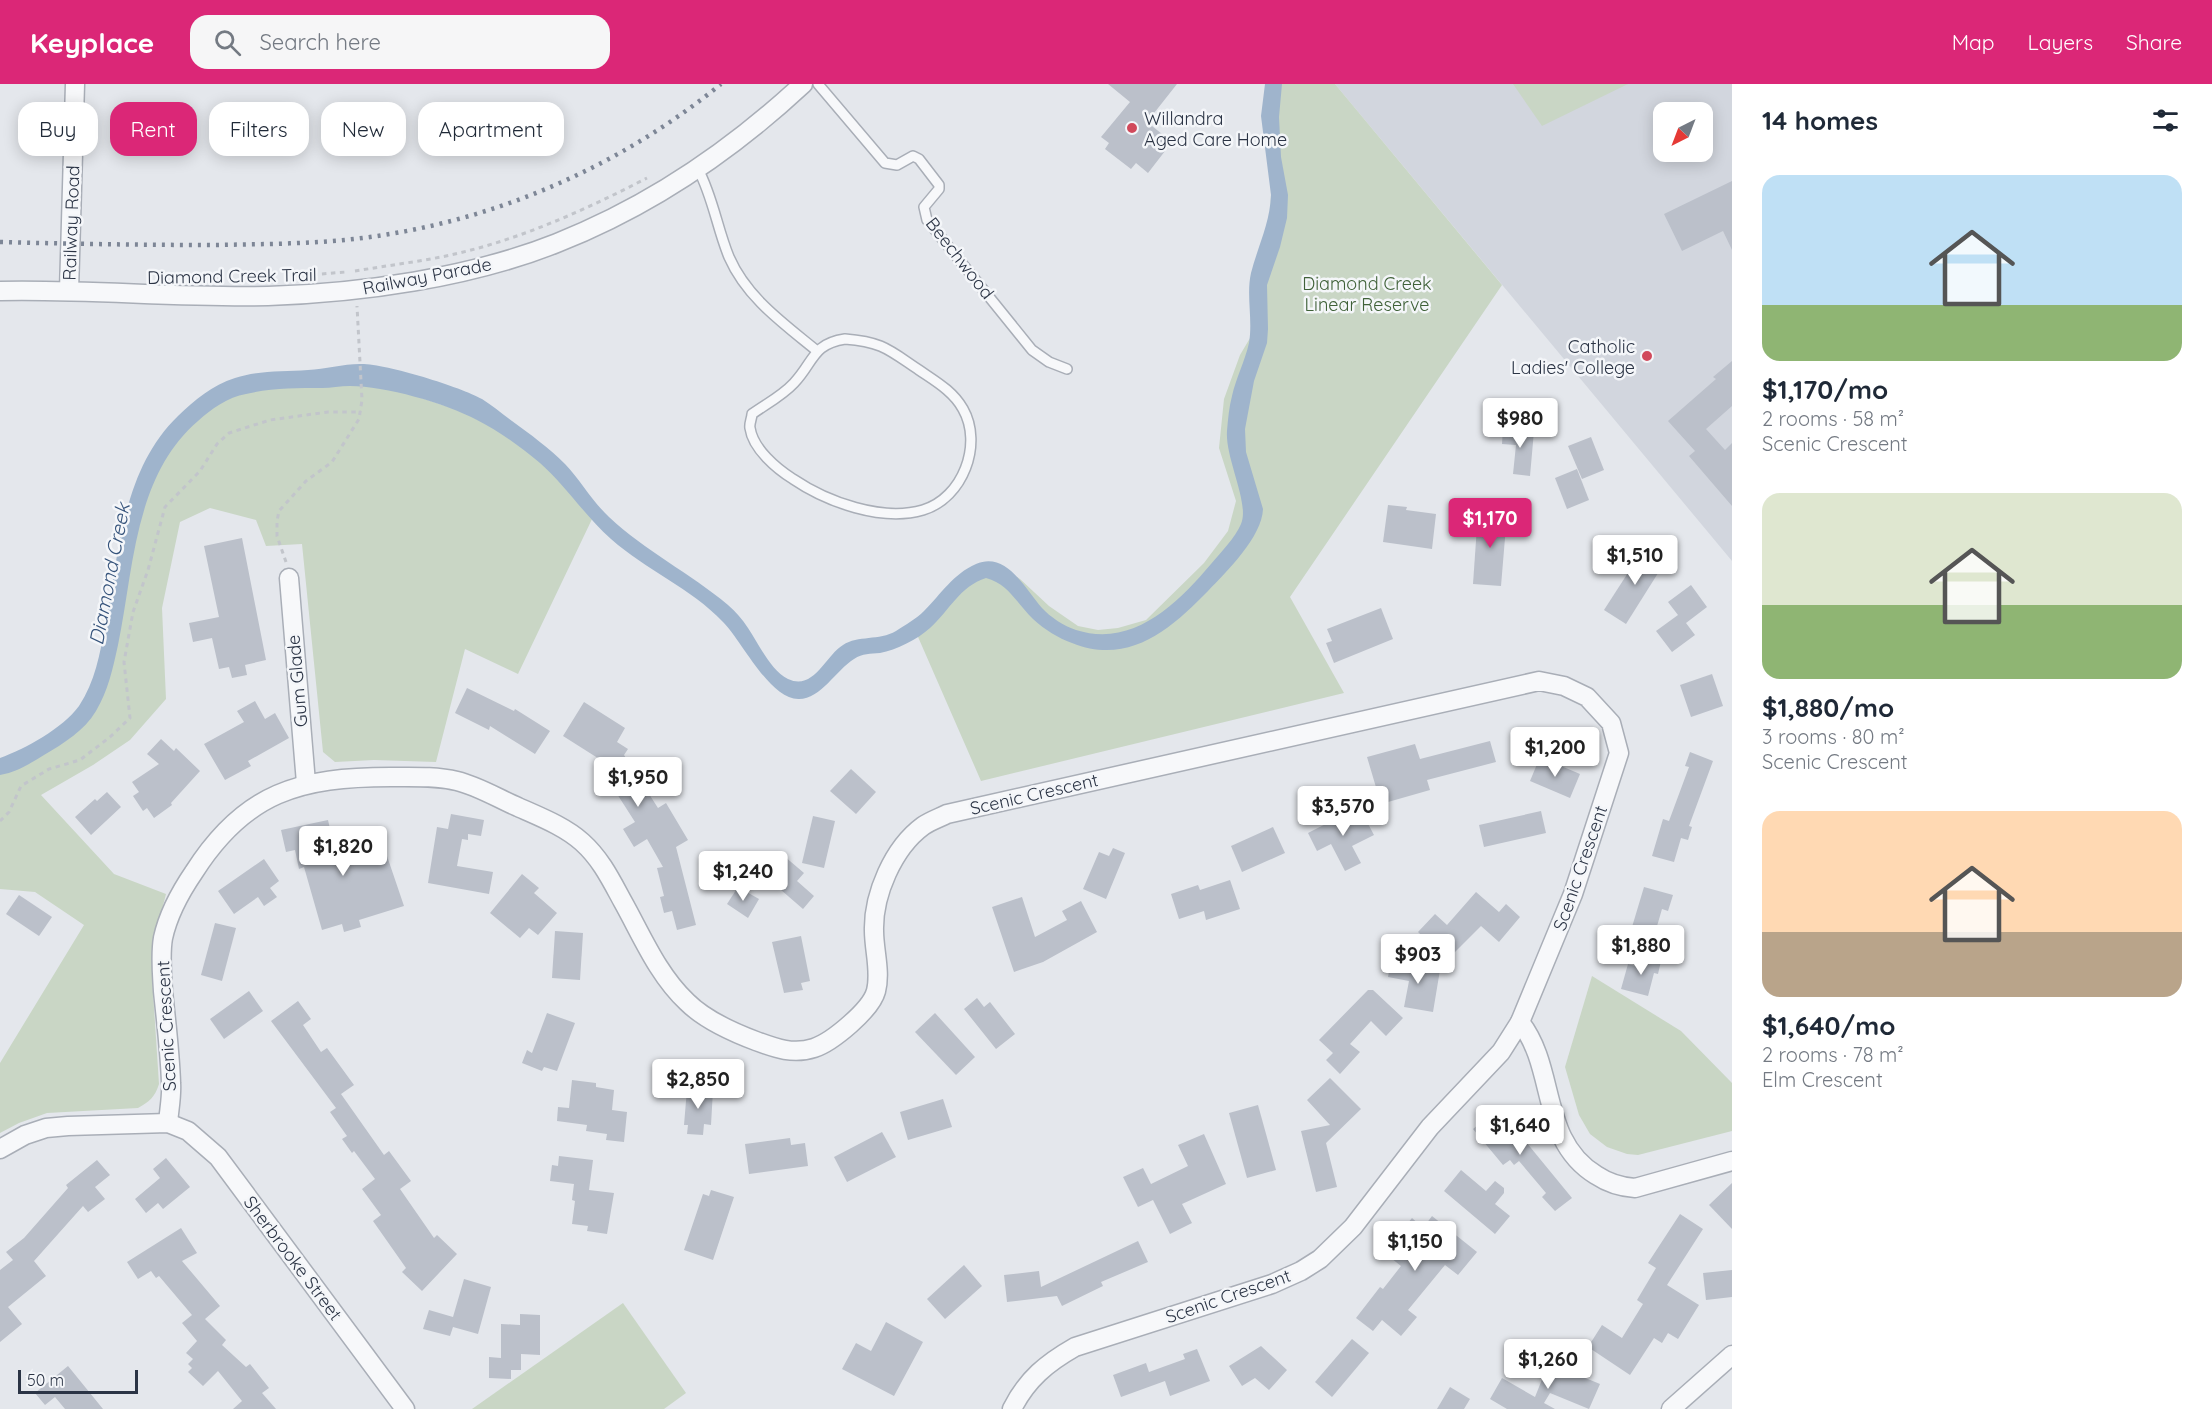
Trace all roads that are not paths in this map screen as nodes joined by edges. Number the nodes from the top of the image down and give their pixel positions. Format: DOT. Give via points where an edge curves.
graph roads {
  1 [pos="75,84"];
  2 [pos="803,84"];
  3 [pos="818,84"];
  4 [pos="698,169"];
  5 [pos="0,291"];
  6 [pos="69,291"];
  7 [pos="817,351"];
  8 [pos="1067,369"];
  9 [pos="289,578"];
  10 [pos="306,783"];
  11 [pos="1520,1022"];
  12 [pos="168,1123"];
  13 [pos="0,1149"];
  14 [pos="1732,1161"];
  15 [pos="1732,1355"];
  16 [pos="405,1409"];
  17 [pos="1012,1409"];
  18 [pos="1671,1409"];
  1 -- 6 [label="street, Railway Road"];
  2 -- 4 [label="street, Railway Parade" via="765,119"];
  3 -- 8 [label="lane, Beechwood" via="885,163 897,165 912,156 919,159 939,185 924,207 927,220 1032,350"];
  4 -- 6 [label="street, Railway Parade" via="646,201 557,243 506,260 424,279 356,290 267,296"];
  4 -- 7 [label="lane" via="741,281 778,320"];
  5 -- 6 [label="street, Railway Parade"];
  7 -- 7 [label="lane" via="829,342 845,339 883,346 939,383 962,406 969,420 971,448 962,478 951,493 924,510 879,513 851,507 803,486 769,460 750,428 752,414 794,383"];
  9 -- 10 [label="street, Gum Glade"];
  10 -- 11 [label="street, Scenic Crescent" via="372,777 459,781 563,828 603,865 657,966 687,1003 714,1022 784,1051 813,1048 868,1005 876,992 874,928 885,879 902,848 923,826 947,814 1539,681 1564,686 1587,697 1611,723 1619,753 1574,894"];
  10 -- 12 [label="street, Scenic Crescent" via="283,790 225,829 206,853 171,913 163,937 161,962 171,1088"];
  11 -- 14 [label="street" via="1536,1053 1561,1138 1584,1168 1604,1180 1635,1188"];
  11 -- 17 [label="street, Scenic Crescent" via="1501,1052 1430,1127 1353,1227 1320,1259 1272,1284 1075,1347 1049,1362 1027,1384"];
  12 -- 13 [label="street" via="46,1128"];
  12 -- 16 [label="street, Sherbrooke Street" via="188,1131 218,1157"];
  15 -- 18 [label="street"];
}
